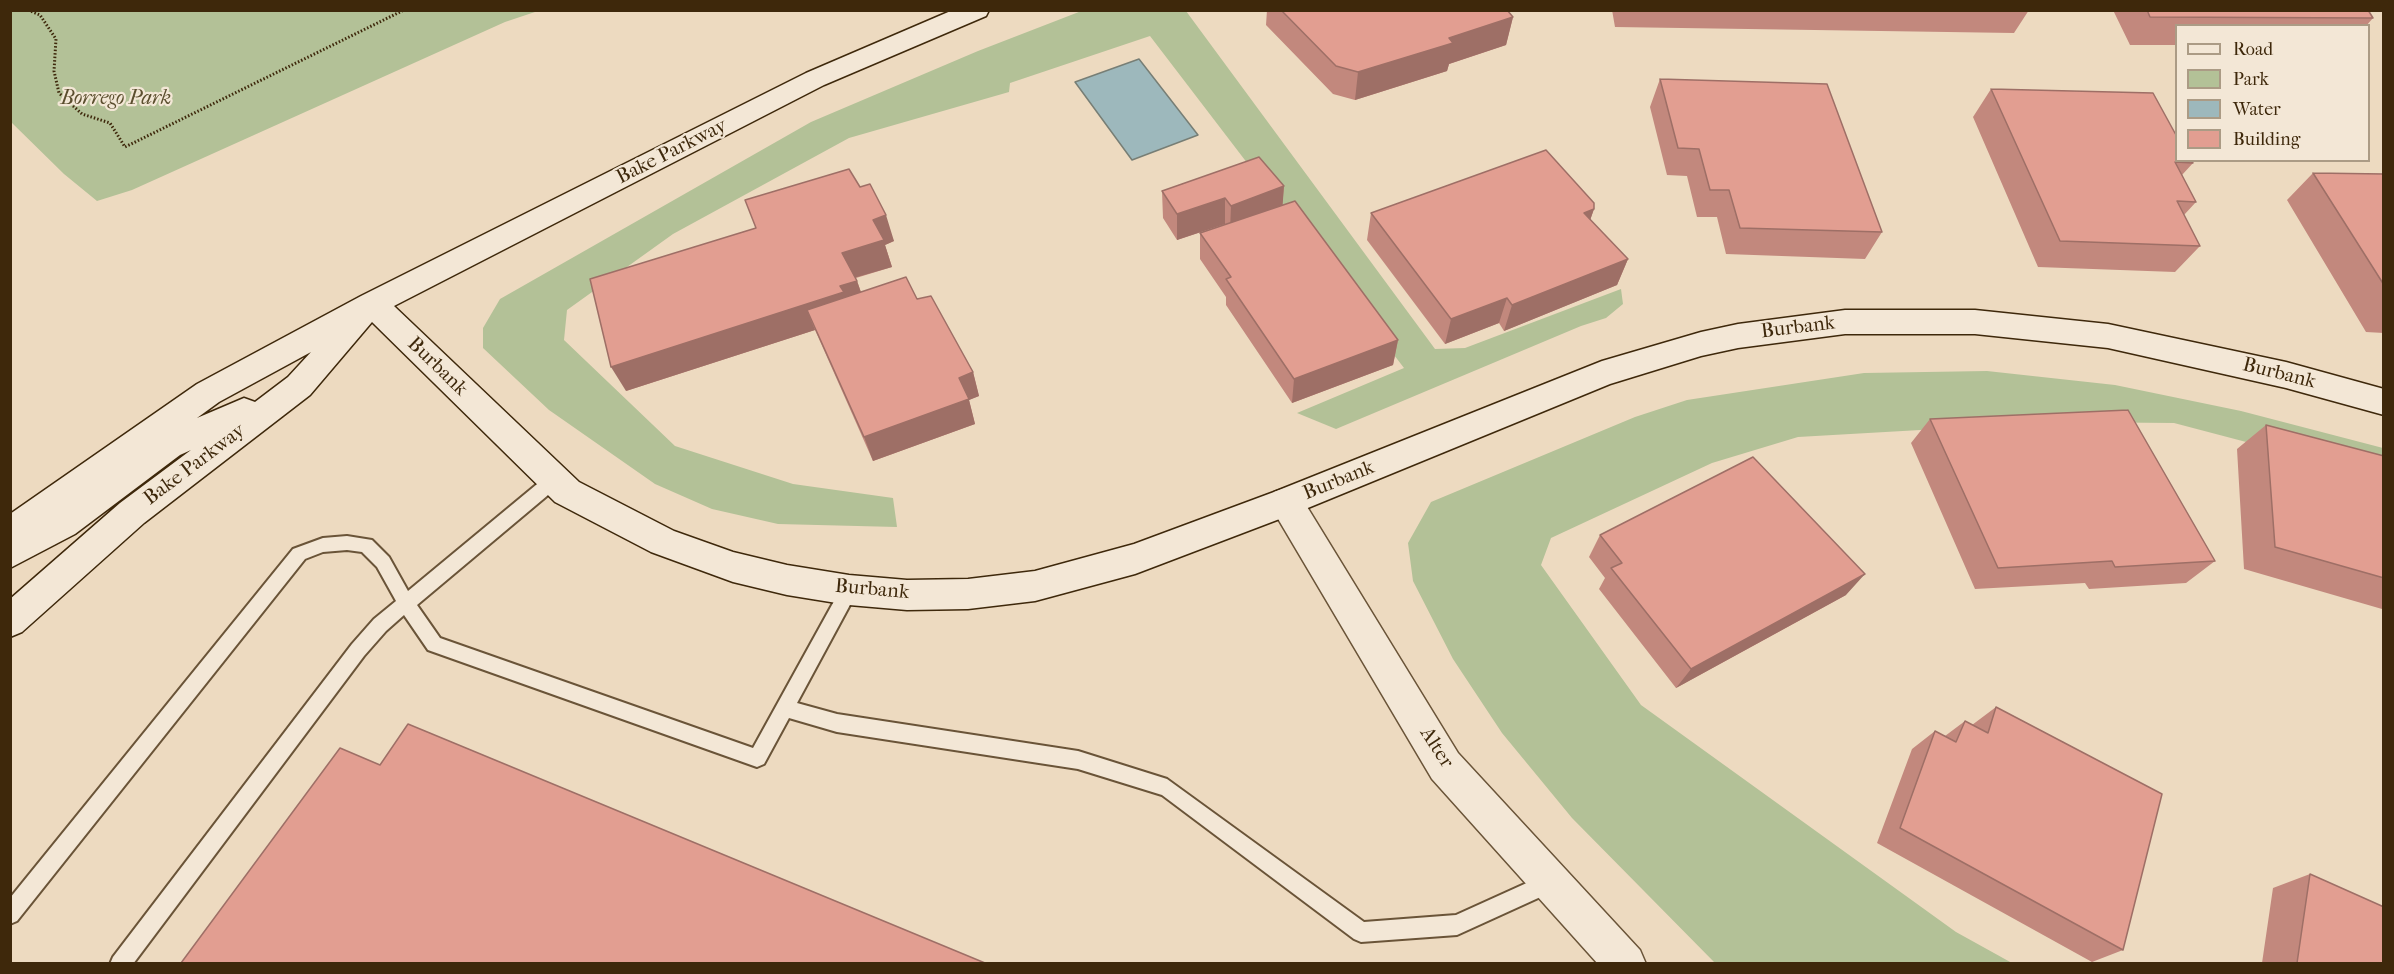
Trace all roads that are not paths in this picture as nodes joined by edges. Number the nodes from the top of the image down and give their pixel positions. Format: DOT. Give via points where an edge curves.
graph roads {
  1 [pos="977,10"];
  2 [pos="372,304"];
  3 [pos="299,386"];
  4 [pos="2384,402"];
  5 [pos="554,480"];
  6 [pos="55,499"];
  7 [pos="1286,502"];
  8 [pos="10,507"];
  9 [pos="10,533"];
  10 [pos="10,553"];
  11 [pos="849,590"];
  12 [pos="406,603"];
  13 [pos="10,621"];
  14 [pos="785,708"];
  15 [pos="1552,882"];
  16 [pos="10,914"];
  17 [pos="120,963"];
  18 [pos="1626,963"];
  1 -- 2 [label="street, Bake Parkway" via="816,79"];
  2 -- 3 [label="street, Bake Parkway"];
  2 -- 5 [label="street, Burbank"];
  2 -- 6 [label="street, Bake Parkway" via="208,393"];
  3 -- 10 [label="street" via="169,445 63,524"];
  3 -- 13 [label="street, Bake Parkway" via="132,513"];
  4 -- 7 [label="street, Burbank" via="2286,375 2108,336 1975,322 1845,322 1738,336 1602,374"];
  5 -- 11 [label="street, Burbank" via="567,492 663,542 734,567"];
  5 -- 12 [label="lane"];
  6 -- 8 [label="street"];
  6 -- 9 [label="street, Bake Parkway"];
  7 -- 11 [label="street, Burbank" via="1135,559 1035,586 907,595"];
  7 -- 15 [label="street, Alter" via="1445,766"];
  11 -- 14 [label="lane"];
  12 -- 14 [label="lane" via="434,644 757,758"];
  12 -- 16 [label="lane" via="383,562 366,545 323,545 299,554"];
  12 -- 17 [label="lane" via="358,650"];
  14 -- 15 [label="lane" via="837,723 1078,760 1167,788 1361,932 1457,925"];
  15 -- 18 [label="street, Alter"];
}
